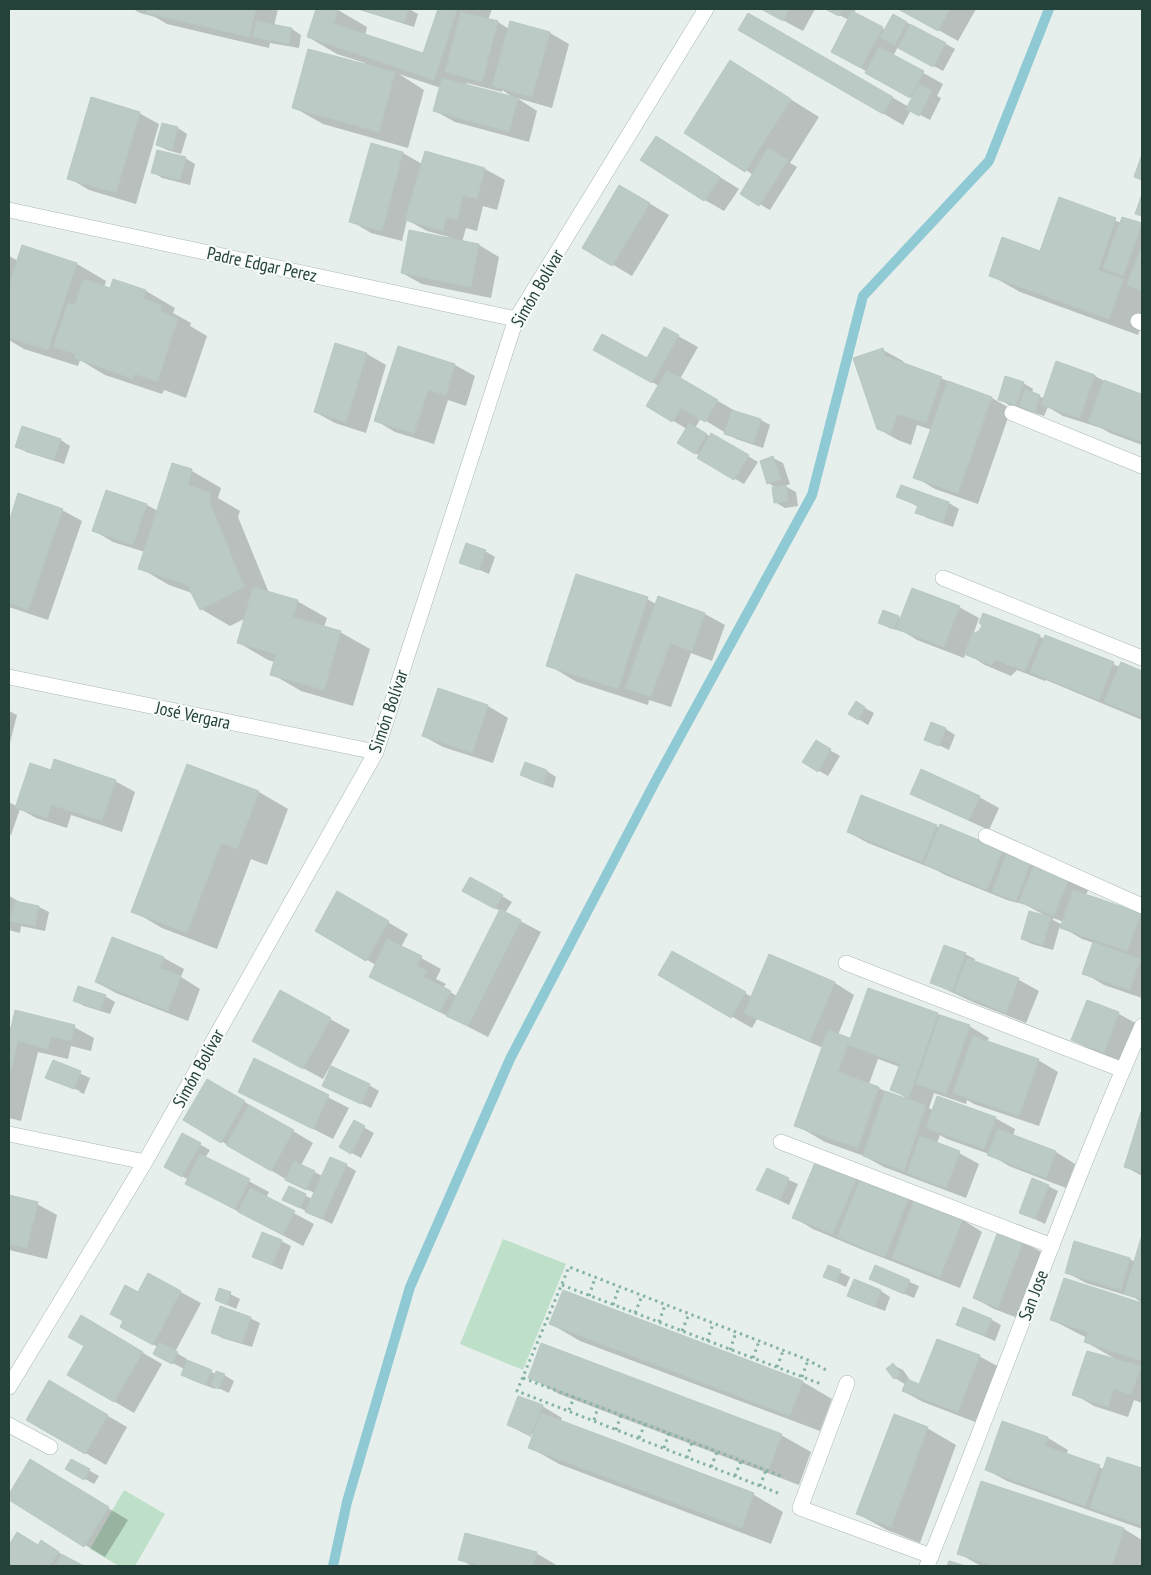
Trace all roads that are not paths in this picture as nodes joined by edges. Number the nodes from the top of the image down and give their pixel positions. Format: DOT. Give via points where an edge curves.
graph roads {
  1 [pos="706,9"];
  2 [pos="9,210"];
  3 [pos="516,319"];
  4 [pos="1012,414"];
  5 [pos="1142,466"];
  6 [pos="943,578"];
  7 [pos="1142,658"];
  8 [pos="9,677"];
  9 [pos="376,752"];
  10 [pos="986,836"];
  11 [pos="1142,906"];
  12 [pos="846,963"];
  13 [pos="1142,1026"];
  14 [pos="1123,1070"];
  15 [pos="9,1134"];
  16 [pos="781,1142"];
  17 [pos="145,1162"];
  18 [pos="1052,1246"];
  19 [pos="9,1387"];
  20 [pos="845,1388"];
  21 [pos="9,1424"];
  22 [pos="50,1447"];
  23 [pos="929,1561"];
  1 -- 3 [label="street, Simón Bolívar"];
  2 -- 3 [label="street, Padre Edgar Perez"];
  3 -- 9 [label="street, Simón Bolívar"];
  4 -- 5 [label="street"];
  6 -- 7 [label="street"];
  8 -- 9 [label="street, José Vergara"];
  9 -- 17 [label="street, Simón Bolívar"];
  10 -- 11 [label="street"];
  12 -- 14 [label="street"];
  13 -- 14 [label="street, San Jose"];
  14 -- 18 [label="street, San Jose"];
  15 -- 17 [label="street"];
  16 -- 18 [label="street"];
  17 -- 19 [label="street, Simón Bolívar"];
  18 -- 23 [label="street, San Jose"];
  20 -- 23 [label="street" via="800,1508"];
  21 -- 22 [label="street"];
}
